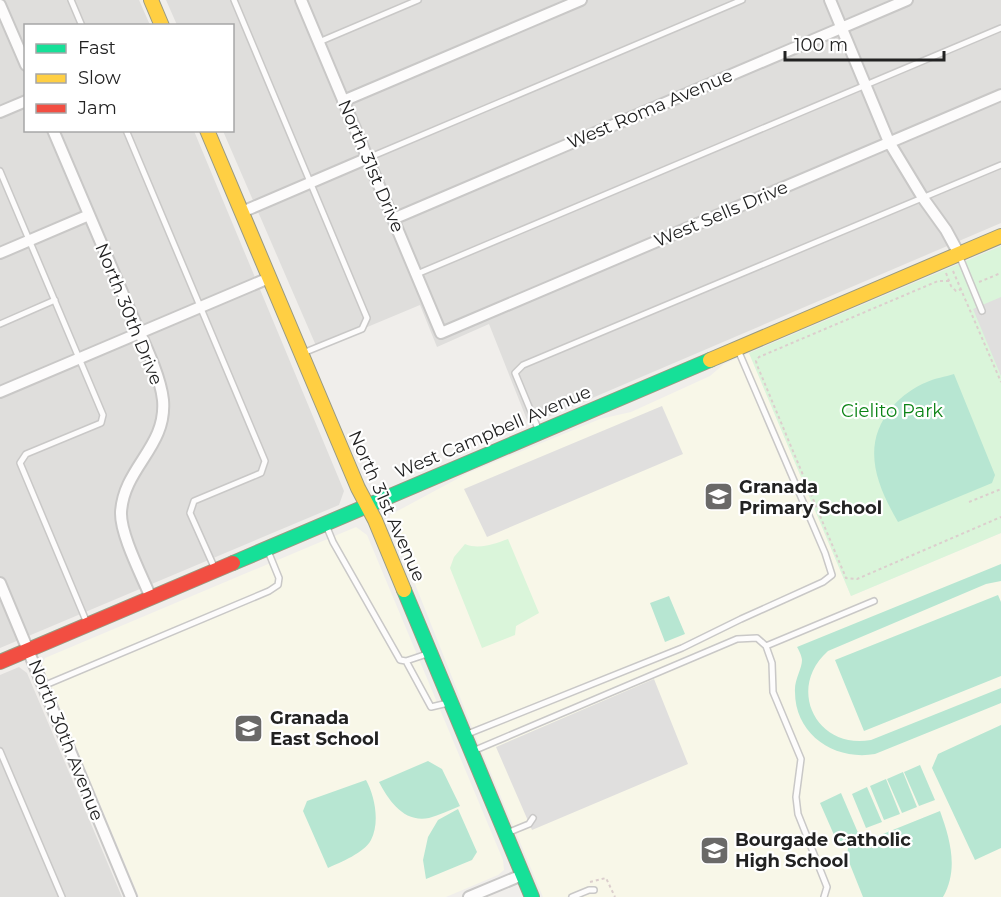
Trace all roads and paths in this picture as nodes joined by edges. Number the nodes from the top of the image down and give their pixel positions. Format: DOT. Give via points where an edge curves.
graph roads {
  1 [pos="71,0"];
  2 [pos="151,0"];
  3 [pos="234,0"];
  4 [pos="301,0"];
  5 [pos="418,0"];
  6 [pos="580,0"];
  7 [pos="742,0"];
  8 [pos="830,0"];
  9 [pos="907,0"];
  10 [pos="0,5"];
  11 [pos="81,24"];
  12 [pos="161,24"];
  13 [pos="841,28"];
  14 [pos="1001,28"];
  15 [pos="319,42"];
  16 [pos="24,60"];
  17 [pos="865,86"];
  18 [pos="1001,95"];
  19 [pos="343,101"];
  20 [pos="24,102"];
  21 [pos="0,112"];
  22 [pos="54,132"];
  23 [pos="127,132"];
  24 [pos="208,132"];
  25 [pos="889,142"];
  26 [pos="368,158"];
  27 [pos="1001,165"];
  28 [pos="0,171"];
  29 [pos="310,182"];
  30 [pos="2,183"];
  31 [pos="923,198"];
  32 [pos="242,212"];
  33 [pos="88,215"];
  34 [pos="393,219"];
  35 [pos="1001,236"];
  36 [pos="30,240"];
  37 [pos="0,253"];
  38 [pos="958,254"];
  39 [pos="952,268"];
  40 [pos="945,271"];
  41 [pos="417,274"];
  42 [pos="269,278"];
  43 [pos="55,300"];
  44 [pos="202,307"];
  45 [pos="982,310"];
  46 [pos="0,324"];
  47 [pos="441,333"];
  48 [pos="140,334"];
  49 [pos="737,349"];
  50 [pos="301,354"];
  51 [pos="80,359"];
  52 [pos="1001,382"];
  53 [pos="0,392"];
  54 [pos="539,432"];
  55 [pos="1001,489"];
  56 [pos="969,502"];
  57 [pos="368,505"];
  58 [pos="1001,517"];
  59 [pos="325,523"];
  60 [pos="267,548"];
  61 [pos="215,570"];
  62 [pos="0,583"];
  63 [pos="151,598"];
  64 [pos="874,601"];
  65 [pos="88,624"];
  66 [pos="766,646"];
  67 [pos="28,650"];
  68 [pos="430,652"];
  69 [pos="406,661"];
  70 [pos="0,662"];
  71 [pos="43,686"];
  72 [pos="451,702"];
  73 [pos="465,735"];
  74 [pos="0,751"];
  75 [pos="471,751"];
  76 [pos="532,818"];
  77 [pos="506,834"];
  78 [pos="522,875"];
  79 [pos="594,890"];
  80 [pos="62,897"];
  81 [pos="131,897"];
  82 [pos="469,897"];
  83 [pos="532,897"];
  84 [pos="572,897"];
  85 [pos="824,897"];
  1 -- 11 [label="lane"];
  2 -- 12 [label="street"];
  3 -- 29 [label="lane"];
  4 -- 15 [label="street, North 31st Drive"];
  5 -- 15 [label="lane"];
  6 -- 19 [label="street"];
  7 -- 26 [label="lane"];
  8 -- 13 [label="street"];
  9 -- 13 [label="street, West Roma Avenue"];
  10 -- 16 [label="street"];
  13 -- 17 [label="street"];
  13 -- 34 [label="street, West Roma Avenue"];
  14 -- 17 [label="lane"];
  15 -- 19 [label="street, North 31st Drive"];
  17 -- 25 [label="street"];
  17 -- 41 [label="lane"];
  18 -- 25 [label="street, West Sells Drive"];
  19 -- 26 [label="street, North 31st Drive"];
  20 -- 21 [label="street"];
  22 -- 33 [label="street, North 30th Drive"];
  23 -- 44 [label="lane"];
  24 -- 32 [label="street, North 31st Avenue"];
  25 -- 31 [label="street"];
  25 -- 47 [label="street, West Sells Drive"];
  26 -- 29 [label="street"];
  26 -- 34 [label="street, North 31st Drive"];
  27 -- 31 [label="lane"];
  28 -- 30 [label="lane"];
  29 -- 32 [label="street"];
  29 -- 50 [label="lane" via="367,318 362,329"];
  30 -- 36 [label="lane"];
  31 -- 38 [label="street"];
  31 -- 54 [label="lane" via="523,365 515,373"];
  32 -- 42 [label="street, North 31st Avenue"];
  33 -- 36 [label="street"];
  33 -- 48 [label="street, North 30th Drive"];
  34 -- 41 [label="street, North 31st Drive"];
  35 -- 38 [label="street, West Campbell Avenue"];
  36 -- 37 [label="street"];
  36 -- 43 [label="lane"];
  38 -- 45 [label="lane"];
  38 -- 49 [label="street, West Campbell Avenue"];
  39 -- 52 [label="path"];
  40 -- 58 [label="path" via="949,281 938,281 756,361 846,578 856,579"];
  41 -- 47 [label="street, North 31st Drive"];
  42 -- 44 [label="street"];
  42 -- 50 [label="street, North 31st Avenue"];
  43 -- 46 [label="lane"];
  43 -- 51 [label="lane"];
  44 -- 48 [label="street"];
  44 -- 61 [label="lane" via="265,461 261,473 194,501 190,513"];
  48 -- 51 [label="street"];
  48 -- 63 [label="street, North 30th Drive" via="158,379 163,416 156,441 125,490 121,514 127,541"];
  49 -- 54 [label="street, West Campbell Avenue"];
  49 -- 73 [label="lane" via="832,575 682,648"];
  50 -- 57 [label="street, North 31st Avenue"];
  51 -- 53 [label="street"];
  51 -- 65 [label="lane" via="103,415 101,423 26,454 20,463"];
  54 -- 57 [label="street, West Campbell Avenue"];
  55 -- 56 [label="path"];
  57 -- 59 [label="street, West Campbell Avenue"];
  57 -- 68 [label="street, North 31st Avenue"];
  59 -- 60 [label="street, West Campbell Avenue"];
  59 -- 69 [label="lane" via="400,660"];
  60 -- 61 [label="street, West Campbell Avenue"];
  60 -- 71 [label="lane" via="279,578 278,585 269,591"];
  61 -- 63 [label="street, West Campbell Avenue"];
  62 -- 67 [label="street, North 30th Avenue"];
  63 -- 65 [label="street, West Campbell Avenue"];
  64 -- 66 [label="lane"];
  65 -- 67 [label="street, West Campbell Avenue"];
  66 -- 75 [label="lane" via="757,638 737,639"];
  66 -- 85 [label="lane" via="772,663 773,692 801,759 798,814 827,888"];
  67 -- 70 [label="street, West Campbell Avenue"];
  67 -- 71 [label="street, North 30th Avenue"];
  68 -- 69 [label="lane"];
  68 -- 72 [label="street, North 31st Avenue"];
  69 -- 72 [label="lane" via="431,707"];
  71 -- 81 [label="street, North 30th Avenue"];
  72 -- 73 [label="street, North 31st Avenue"];
  73 -- 75 [label="street, North 31st Avenue"];
  74 -- 80 [label="lane"];
  75 -- 77 [label="street, North 31st Avenue"];
  76 -- 77 [label="lane" via="529,824"];
  77 -- 78 [label="street, North 31st Avenue"];
  78 -- 82 [label="street"];
  78 -- 83 [label="street, North 31st Avenue"];
  79 -- 84 [label="lane"];
}
